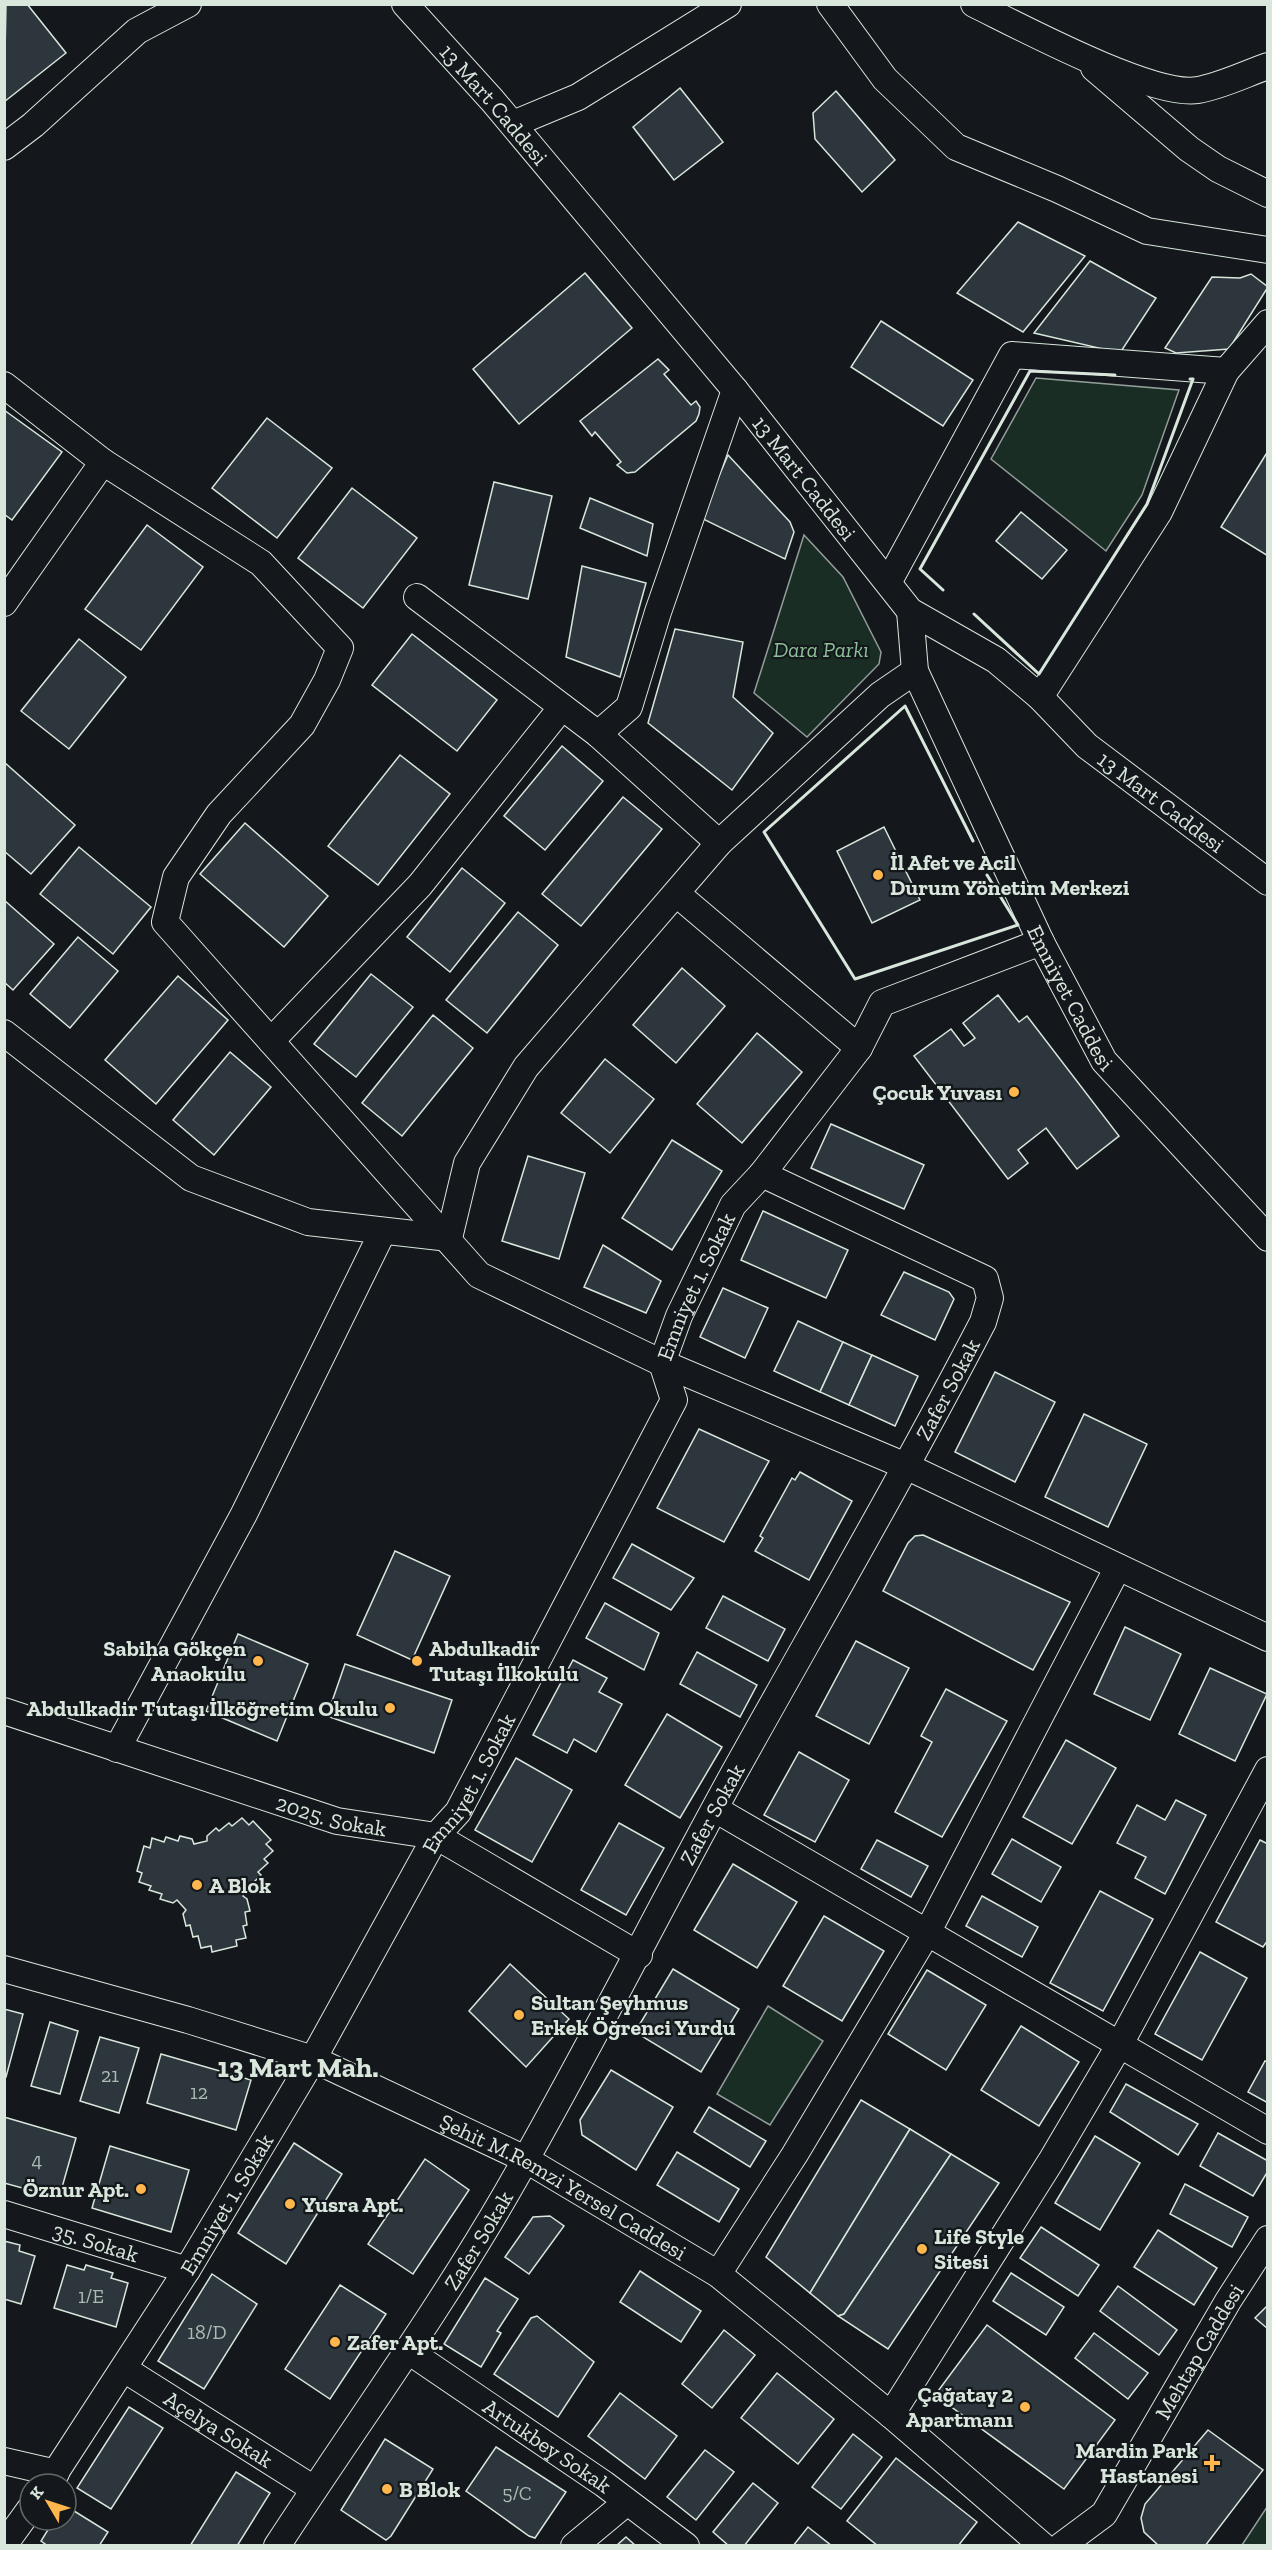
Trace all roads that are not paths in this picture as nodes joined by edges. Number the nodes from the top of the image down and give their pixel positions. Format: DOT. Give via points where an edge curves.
graph roads {
  1 [pos="188,4"];
  2 [pos="405,4"];
  3 [pos="728,4"];
  4 [pos="830,4"];
  5 [pos="974,4"];
  6 [pos="152,13"];
  7 [pos="1076,53"];
  8 [pos="1268,66"];
  9 [pos="513,124"];
  10 [pos="4,147"];
  11 [pos="1268,194"];
  12 [pos="1268,250"];
  13 [pos="1268,323"];
  14 [pos="1226,371"];
  15 [pos="4,385"];
  16 [pos="735,390"];
  17 [pos="103,462"];
  18 [pos="889,581"];
  19 [pos="417,597"];
  20 [pos="4,603"];
  21 [pos="910,611"];
  22 [pos="915,671"];
  23 [pos="1040,697"];
  24 [pos="562,706"];
  25 [pos="598,734"];
  26 [pos="720,843"];
  27 [pos="1268,882"];
  28 [pos="677,894"];
  29 [pos="1041,942"];
  30 [pos="4,1033"];
  31 [pos="271,1041"];
  32 [pos="859,1048"];
  33 [pos="762,1174"];
  34 [pos="383,1231"];
  35 [pos="448,1238"];
  36 [pos="1268,1238"];
  37 [pos="662,1363"];
  38 [pos="908,1467"];
  39 [pos="1118,1567"];
  40 [pos="1268,1638"];
  41 [pos="4,1712"];
  42 [pos="117,1749"];
  43 [pos="1268,1770"];
  44 [pos="715,1809"];
  45 [pos="436,1836"];
  46 [pos="927,1933"];
  47 [pos="639,1954"];
  48 [pos="4,1969"];
  49 [pos="1120,2043"];
  50 [pos="313,2058"];
  51 [pos="1268,2131"];
  52 [pos="525,2159"];
  53 [pos="4,2214"];
  54 [pos="1268,2239"];
  55 [pos="187,2270"];
  56 [pos="718,2274"];
  57 [pos="407,2350"];
  58 [pos="124,2369"];
  59 [pos="891,2415"];
  60 [pos="4,2461"];
  61 [pos="33,2472"];
  62 [pos="57,2472"];
  63 [pos="314,2489"];
  64 [pos="627,2502"];
  65 [pos="18,2526"];
  66 [pos="4,2545"];
  67 [pos="277,2546"];
  68 [pos="574,2546"];
  69 [pos="686,2546"];
  70 [pos="1043,2546"];
  71 [pos="1061,2546"];
  1 -- 6 [label="street"];
  2 -- 9 [label="street, 13 Mart Caddesi"];
  3 -- 9 [label="street" via="578,97"];
  4 -- 12 [label="street" via="885,79 956,147 1147,231"];
  5 -- 7 [label="street"];
  6 -- 10 [label="street" via="137,31"];
  7 -- 8 [label="street" via="1163,88 1175,89 1198,90"];
  7 -- 11 [label="street" via="1189,149 1218,169"];
  9 -- 16 [label="street, 13 Mart Caddesi"];
  13 -- 14 [label="street"];
  14 -- 18 [label="street" via="1012,355"];
  14 -- 23 [label="street" via="1158,512"];
  15 -- 17 [label="street"];
  16 -- 18 [label="street, 13 Mart Caddesi"];
  16 -- 25 [label="street" via="629,707"];
  17 -- 20 [label="street"];
  17 -- 31 [label="street" via="261,563 340,648 302,725 219,814 176,877 165,922"];
  18 -- 21 [label="street, 13 Mart Caddesi"];
  19 -- 24 [label="street"];
  21 -- 22 [label="street, Emniyet Caddesi"];
  21 -- 23 [label="street, 13 Mart Caddesi" via="996,660"];
  22 -- 26 [label="street" via="880,695"];
  22 -- 29 [label="street, Emniyet Caddesi"];
  23 -- 27 [label="street, 13 Mart Caddesi" via="1087,746"];
  24 -- 25 [label="street"];
  24 -- 31 [label="street" via="420,885"];
  25 -- 26 [label="street"];
  26 -- 28 [label="street"];
  28 -- 32 [label="street"];
  28 -- 35 [label="street" via="526,1067 466,1163"];
  29 -- 32 [label="street, Emniyet 1. Sokak" via="882,1003"];
  29 -- 36 [label="street, Emniyet Caddesi" via="1104,1061"];
  30 -- 34 [label="street" via="191,1178 308,1222"];
  31 -- 35 [label="street"];
  32 -- 33 [label="street, Emniyet 1. Sokak"];
  33 -- 37 [label="street, Emniyet 1. Sokak" via="733,1205 679,1316"];
  33 -- 38 [label="street, Zafer Sokak" via="985,1279 990,1298 983,1322"];
  34 -- 35 [label="street"];
  34 -- 42 [label="street" via="244,1514"];
  35 -- 37 [label="street" via="479,1275"];
  37 -- 38 [label="street"];
  37 -- 45 [label="street, Emniyet 1. Sokak" via="674,1400 458,1812"];
  38 -- 39 [label="street"];
  38 -- 44 [label="street, Zafer Sokak"];
  39 -- 40 [label="street"];
  39 -- 46 [label="street"];
  41 -- 42 [label="street, 2025. Sokak"];
  42 -- 45 [label="street, 2025. Sokak" via="337,1821"];
  43 -- 49 [label="street"];
  44 -- 46 [label="street"];
  44 -- 47 [label="street, Zafer Sokak"];
  45 -- 47 [label="street, 2025. Sokak"];
  45 -- 50 [label="street, Emniyet 1. Sokak"];
  46 -- 49 [label="street"];
  46 -- 56 [label="street"];
  47 -- 52 [label="street, Zafer Sokak"];
  48 -- 50 [label="street, Şehit M.Remzi Yersel Caddesi"];
  49 -- 51 [label="street"];
  49 -- 59 [label="street" via="1051,2161"];
  50 -- 52 [label="street, Şehit M.Remzi Yersel Caddesi"];
  50 -- 55 [label="street, Emniyet 1. Sokak"];
  52 -- 56 [label="street, Şehit M.Remzi Yersel Caddesi"];
  52 -- 57 [label="street, Zafer Sokak"];
  53 -- 55 [label="street, 35. Sokak"];
  54 -- 71 [label="street, Mehtap Caddesi" via="1104,2514"];
  55 -- 58 [label="street, Emniyet 1. Sokak"];
  56 -- 59 [label="street, Şehit M.Remzi Yersel Caddesi"];
  57 -- 63 [label="street, Zafer Sokak"];
  57 -- 64 [label="street, Artukbey Sokak"];
  58 -- 62 [label="street, Emniyet 1. Sokak"];
  58 -- 63 [label="street, Açelya Sokak"];
  59 -- 70 [label="street, Şehit M.Remzi Yersel Caddesi"];
  60 -- 61 [label="street"];
  63 -- 67 [label="street, Zafer Sokak"];
  64 -- 68 [label="street"];
  64 -- 69 [label="street, Artukbey Sokak"];
  65 -- 66 [label="street"];
}
